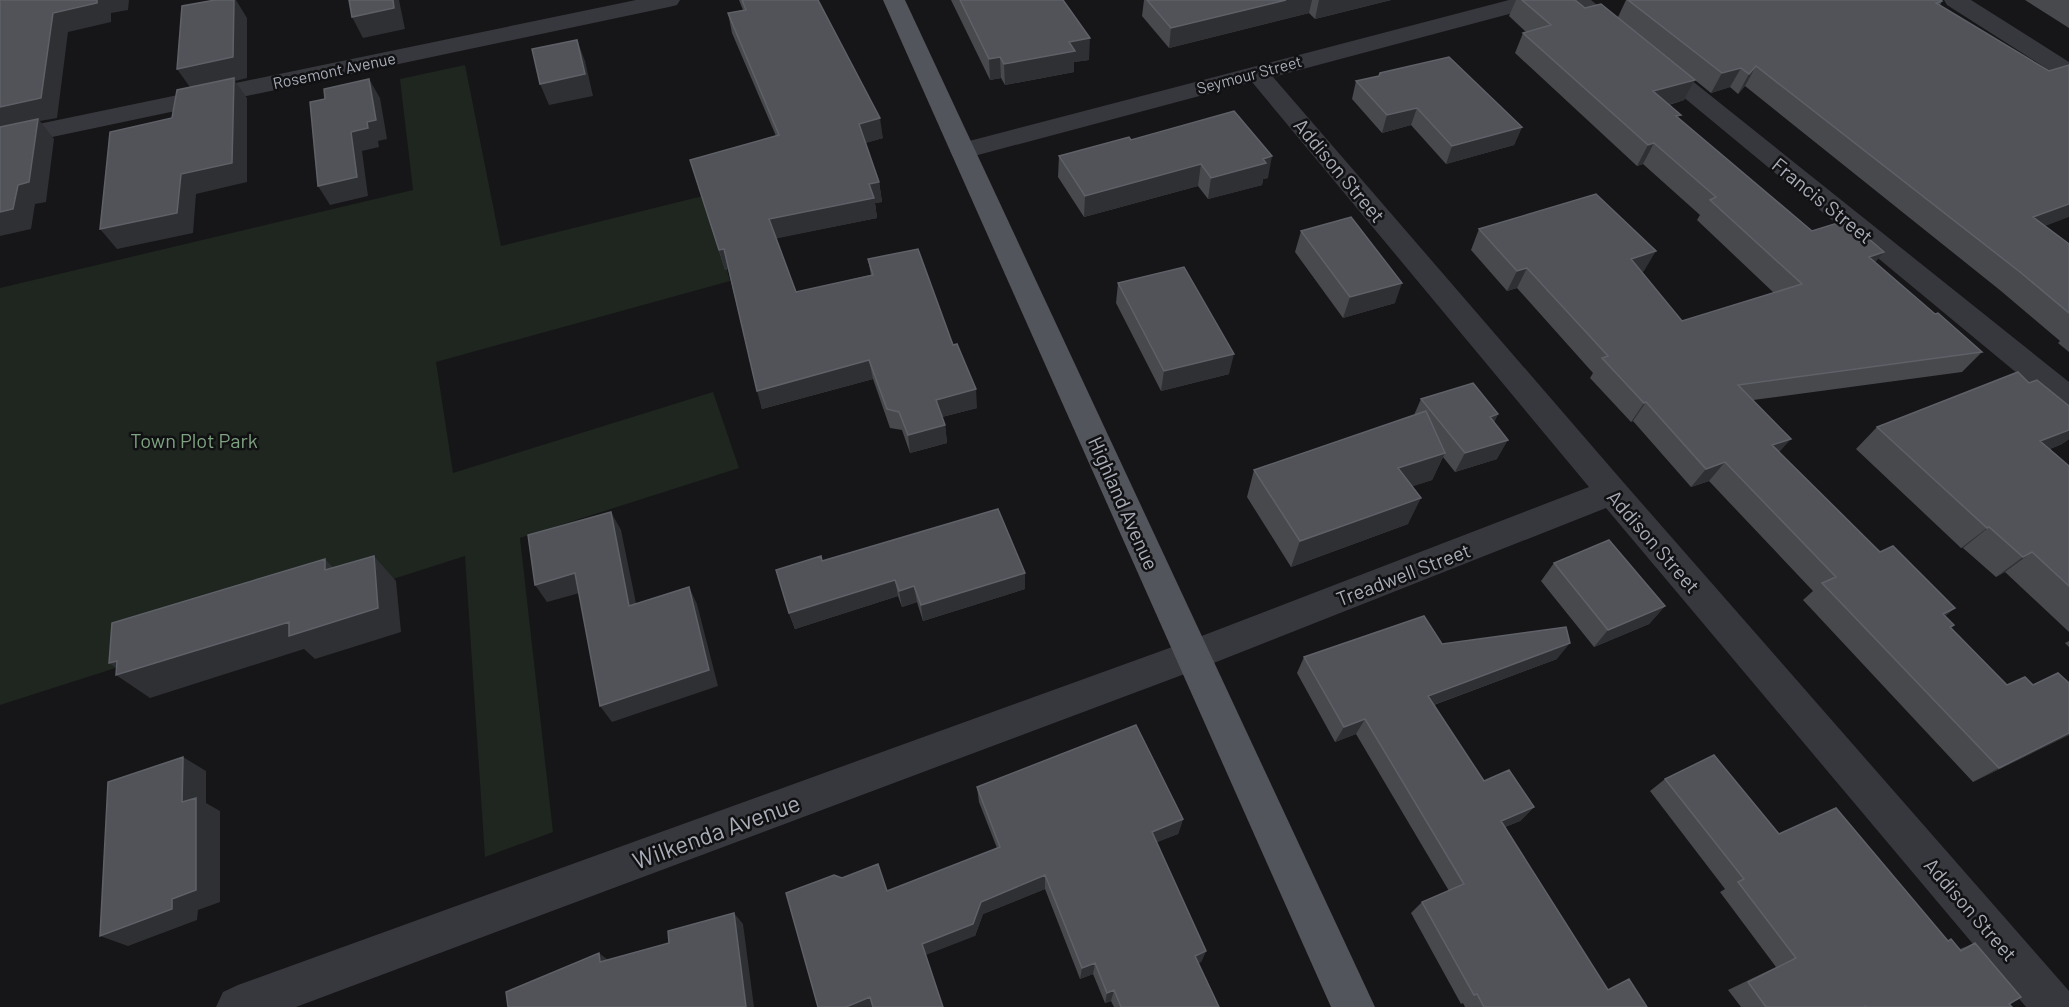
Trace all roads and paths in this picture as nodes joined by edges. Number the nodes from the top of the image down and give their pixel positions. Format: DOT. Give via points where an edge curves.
graph roads {
  1 [pos="669,0"];
  2 [pos="894,0"];
  3 [pos="1535,0"];
  4 [pos="1577,0"];
  5 [pos="1955,0"];
  6 [pos="1257,72"];
  7 [pos="2069,72"];
  8 [pos="0,140"];
  9 [pos="963,151"];
  10 [pos="2069,399"];
  11 [pos="1612,492"];
  12 [pos="1193,655"];
  13 [pos="238,1007"];
  14 [pos="1353,1007"];
  15 [pos="2054,1007"];
  1 -- 8 [label="street, Rosemont Avenue"];
  2 -- 9 [label="main road, Highland Avenue"];
  3 -- 6 [label="street, Seymour Street"];
  4 -- 10 [label="street, Francis Street"];
  5 -- 7 [label="street"];
  6 -- 9 [label="street, Seymour Street"];
  6 -- 11 [label="street, Addison Street"];
  9 -- 12 [label="main road, Highland Avenue"];
  11 -- 12 [label="street, Treadwell Street"];
  11 -- 15 [label="street, Addison Street"];
  12 -- 13 [label="street, Wilkenda Avenue"];
  12 -- 14 [label="main road, Highland Avenue"];
}
